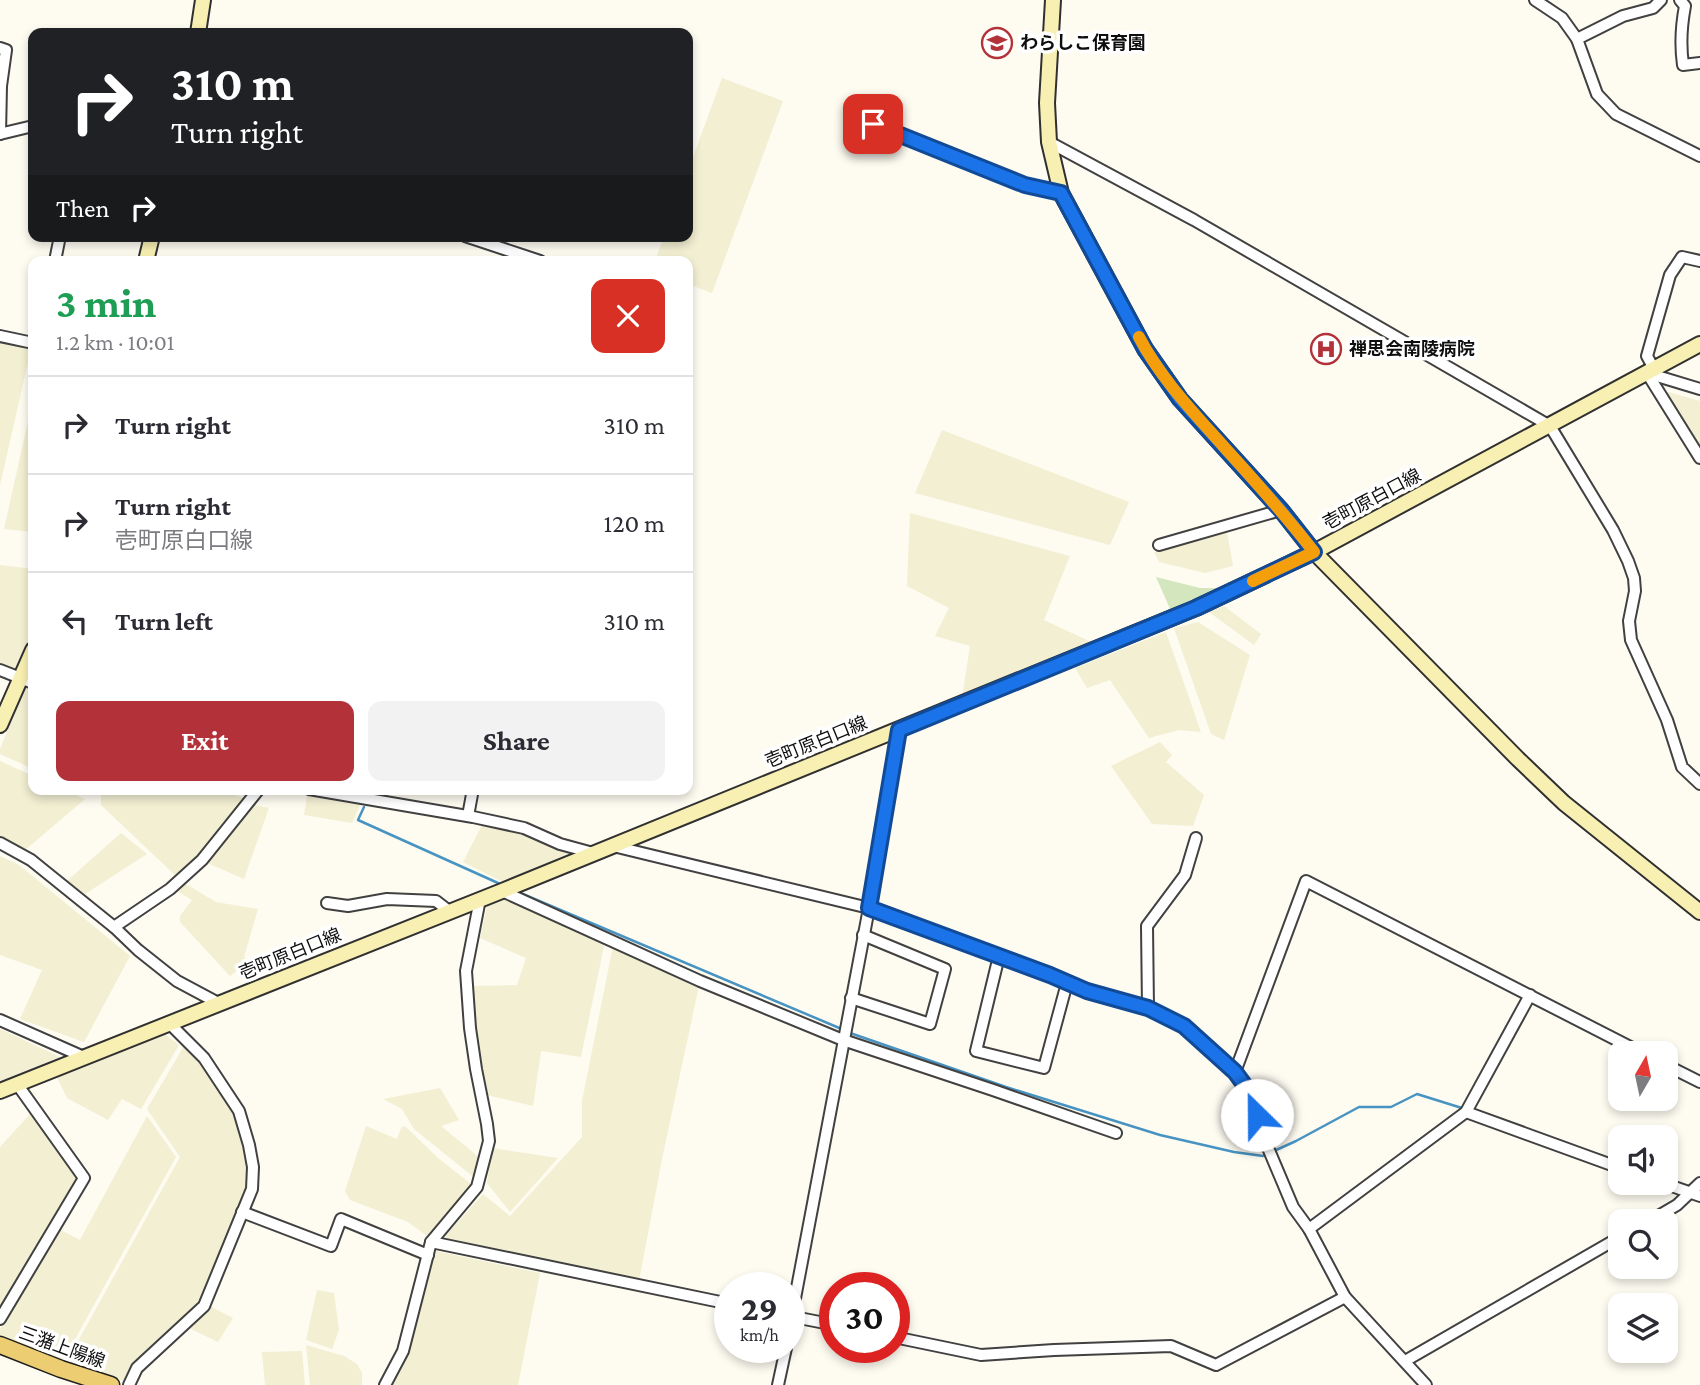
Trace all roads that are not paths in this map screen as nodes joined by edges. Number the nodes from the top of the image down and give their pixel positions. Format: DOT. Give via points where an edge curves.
graph roads {
  1 [pos="203,0"];
  2 [pos="1053,0"];
  3 [pos="1535,0"];
  4 [pos="1661,0"];
  5 [pos="1680,0"];
  6 [pos="199,28"];
  7 [pos="1577,39"];
  8 [pos="0,48"];
  9 [pos="1700,63"];
  10 [pos="873,124"];
  11 [pos="28,127"];
  12 [pos="0,134"];
  13 [pos="1049,142"];
  14 [pos="1700,156"];
  15 [pos="1061,193"];
  16 [pos="483,242"];
  17 [pos="525,256"];
  18 [pos="1700,261"];
  19 [pos="0,336"];
  20 [pos="28,342"];
  21 [pos="1700,344"];
  22 [pos="1651,371"];
  23 [pos="1700,388"];
  24 [pos="1550,426"];
  25 [pos="1700,458"];
  26 [pos="1281,510"];
  27 [pos="1159,545"];
  28 [pos="1314,552"];
  29 [pos="0,670"];
  30 [pos="26,681"];
  31 [pos="0,725"];
  32 [pos="899,730"];
  33 [pos="1700,784"];
  34 [pos="254,795"];
  35 [pos="344,795"];
  36 [pos="472,795"];
  37 [pos="468,816"];
  38 [pos="1196,838"];
  39 [pos="0,843"];
  40 [pos="613,846"];
  41 [pos="593,853"];
  42 [pos="502,891"];
  43 [pos="480,899"];
  44 [pos="327,903"];
  45 [pos="869,908"];
  46 [pos="450,911"];
  47 [pos="1700,912"];
  48 [pos="114,928"];
  49 [pos="863,936"];
  50 [pos="999,956"];
  51 [pos="1067,983"];
  52 [pos="1530,995"];
  53 [pos="851,998"];
  54 [pos="220,1004"];
  55 [pos="1148,1008"];
  56 [pos="0,1020"];
  57 [pos="170,1024"];
  58 [pos="844,1040"];
  59 [pos="1619,1041"];
  60 [pos="86,1058"];
  61 [pos="1678,1071"];
  62 [pos="1235,1072"];
  63 [pos="1700,1082"];
  64 [pos="17,1084"];
  65 [pos="0,1091"];
  66 [pos="1466,1112"];
  67 [pos="1116,1133"];
  68 [pos="1608,1164"];
  69 [pos="1700,1184"];
  70 [pos="1678,1188"];
  71 [pos="1696,1195"];
  72 [pos="1669,1209"];
  73 [pos="242,1212"];
  74 [pos="1309,1229"];
  75 [pos="431,1242"];
  76 [pos="1608,1244"];
  77 [pos="428,1255"];
  78 [pos="799,1272"];
  79 [pos="1345,1297"];
  80 [pos="714,1301"];
  81 [pos="0,1319"];
  82 [pos="910,1340"];
  83 [pos="0,1345"];
  84 [pos="1405,1361"];
  85 [pos="783,1363"];
  86 [pos="111,1385"];
  87 [pos="129,1385"];
  88 [pos="385,1385"];
  89 [pos="778,1385"];
  90 [pos="1426,1385"];
  1 -- 6 [label="main road"];
  2 -- 13 [label="main road"];
  3 -- 7 [label="street" via="1562,18"];
  4 -- 7 [label="street" via="1653,8 1623,16"];
  5 -- 9 [label="street" via="1685,6 1683,65"];
  7 -- 14 [label="street" via="1597,94 1616,114"];
  8 -- 12 [label="street" via="6,50"];
  10 -- 15 [label="street" via="1025,185"];
  11 -- 12 [label="street"];
  13 -- 15 [label="main road"];
  13 -- 24 [label="street" via="1194,220"];
  15 -- 26 [label="main road" via="1145,349 1180,399"];
  16 -- 17 [label="street"];
  18 -- 22 [label="street" via="1682,257 1670,275 1647,356"];
  19 -- 20 [label="street"];
  21 -- 22 [label="main road, 壱町原白口線"];
  22 -- 23 [label="street"];
  22 -- 24 [label="main road, 壱町原白口線"];
  22 -- 25 [label="street"];
  24 -- 28 [label="main road, 壱町原白口線"];
  24 -- 33 [label="street" via="1628,561 1635,591 1629,621 1631,640 1667,720 1682,767"];
  26 -- 27 [label="street"];
  26 -- 28 [label="main road"];
  28 -- 32 [label="main road, 壱町原白口線" via="1196,608"];
  28 -- 47 [label="main road" via="1564,803"];
  29 -- 30 [label="street"];
  30 -- 31 [label="main road"];
  32 -- 40 [label="main road, 壱町原白口線"];
  32 -- 45 [label="street"];
  34 -- 48 [label="street" via="202,860"];
  35 -- 37 [label="street"];
  36 -- 37 [label="street"];
  37 -- 41 [label="street" via="524,828"];
  38 -- 55 [label="street" via="1185,875 1147,926"];
  39 -- 48 [label="street" via="31,860"];
  40 -- 41 [label="main road, 壱町原白口線"];
  40 -- 45 [label="street"];
  41 -- 42 [label="main road, 壱町原白口線"];
  42 -- 43 [label="main road, 壱町原白口線"];
  42 -- 58 [label="street"];
  43 -- 46 [label="main road, 壱町原白口線"];
  43 -- 75 [label="street" via="466,971 470,1028 489,1141 477,1187"];
  44 -- 46 [label="street" via="348,906 387,898 436,901"];
  45 -- 49 [label="street"];
  45 -- 50 [label="street"];
  46 -- 54 [label="main road, 壱町原白口線"];
  48 -- 54 [label="street" via="177,981"];
  49 -- 53 [label="street"];
  49 -- 53 [label="street" via="945,969 930,1024"];
  50 -- 51 [label="street"];
  50 -- 51 [label="street" via="976,1051 1044,1068"];
  51 -- 55 [label="street"];
  52 -- 59 [label="street"];
  52 -- 62 [label="street" via="1306,881"];
  52 -- 66 [label="street"];
  53 -- 58 [label="street"];
  54 -- 57 [label="main road, 壱町原白口線"];
  55 -- 62 [label="street" via="1184,1026"];
  56 -- 60 [label="street"];
  57 -- 60 [label="main road, 壱町原白口線"];
  57 -- 73 [label="street" via="204,1058 239,1111 253,1167 252,1189"];
  58 -- 67 [label="street"];
  58 -- 78 [label="street"];
  60 -- 64 [label="main road, 壱町原白口線"];
  61 -- 63 [label="street"];
  62 -- 74 [label="street" via="1251,1094 1263,1136 1293,1206"];
  64 -- 65 [label="main road, 壱町原白口線"];
  64 -- 81 [label="street" via="84,1178"];
  66 -- 68 [label="street"];
  66 -- 74 [label="street"];
  69 -- 71 [label="street"];
  70 -- 71 [label="street"];
  71 -- 72 [label="street"];
  73 -- 77 [label="street" via="331,1246 341,1219"];
  73 -- 87 [label="street" via="204,1306 137,1368"];
  74 -- 79 [label="street"];
  75 -- 77 [label="street"];
  75 -- 80 [label="street"];
  76 -- 84 [label="street"];
  77 -- 88 [label="street" via="403,1350"];
  79 -- 82 [label="street" via="1216,1365 1171,1346 981,1355"];
  79 -- 84 [label="street"];
  83 -- 86 [label="main road, 三潴上陽線"];
  84 -- 90 [label="street"];
  85 -- 89 [label="street"];
}
